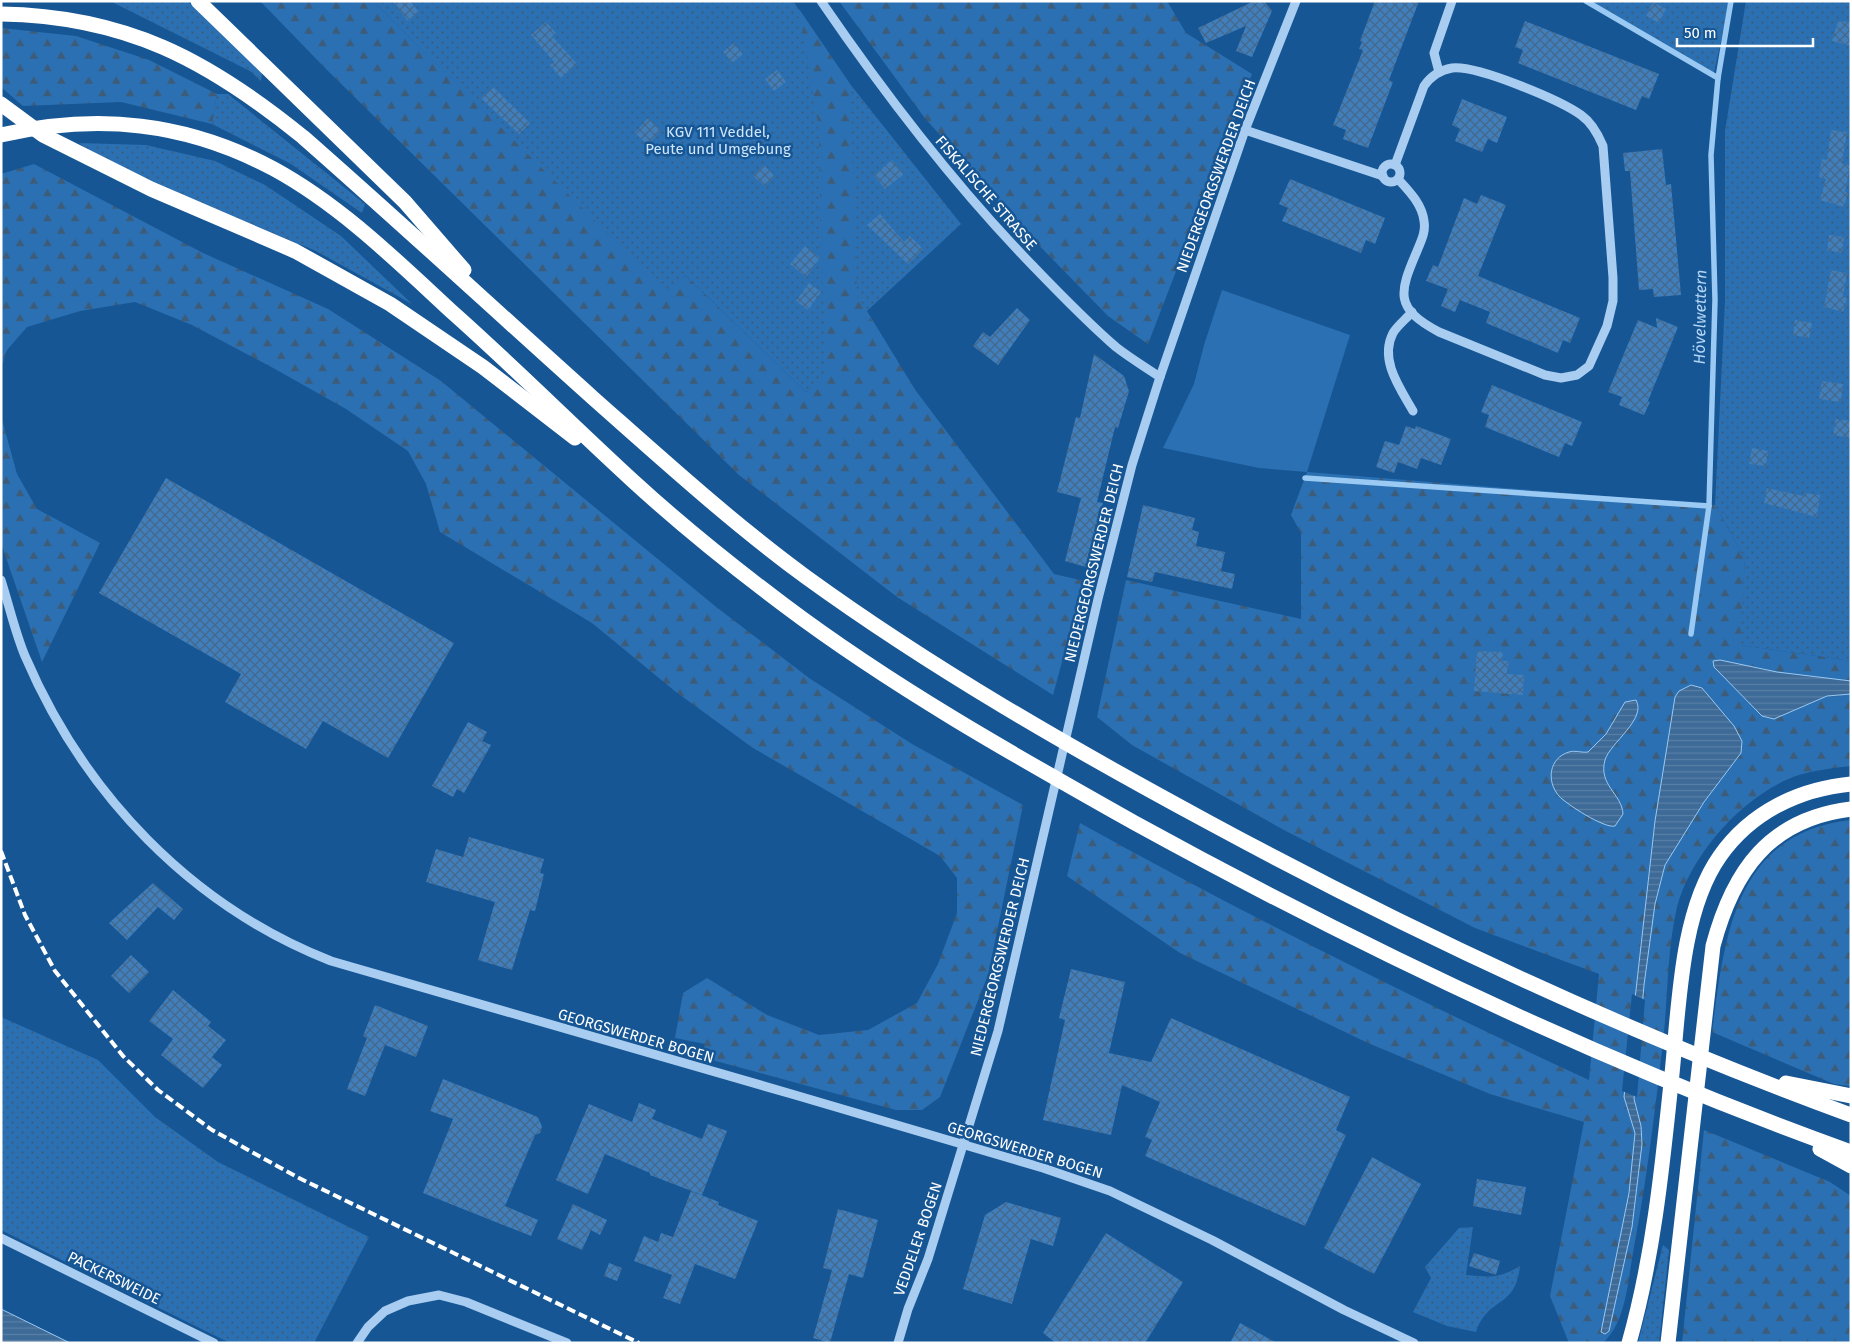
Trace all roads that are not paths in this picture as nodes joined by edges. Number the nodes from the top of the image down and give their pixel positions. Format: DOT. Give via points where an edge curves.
graph roads {
  1 [pos="198,1"];
  2 [pos="821,1"];
  3 [pos="1296,1"];
  4 [pos="1452,1"];
  5 [pos="1,14"];
  6 [pos="1439,72"];
  7 [pos="1,104"];
  8 [pos="1245,130"];
  9 [pos="1,135"];
  10 [pos="1394,165"];
  11 [pos="1383,176"];
  12 [pos="1398,179"];
  13 [pos="1412,312"];
  14 [pos="509,322"];
  15 [pos="1160,377"];
  16 [pos="1413,411"];
  17 [pos="634,482"];
  18 [pos="1,580"];
  19 [pos="1851,784"];
  20 [pos="1851,809"];
  21 [pos="1737,1073"];
  22 [pos="1851,1096"];
  23 [pos="1851,1115"];
  24 [pos="1786,1129"];
  25 [pos="963,1145"];
  26 [pos="1851,1152"];
  27 [pos="1851,1166"];
  28 [pos="1,1238"];
  29 [pos="214,1343"];
  30 [pos="357,1343"];
  31 [pos="567,1343"];
  32 [pos="898,1343"];
  33 [pos="1414,1343"];
  34 [pos="1628,1343"];
  35 [pos="1668,1343"];
  1 -- 14 [label="highway" via="405,202"];
  2 -- 15 [label="street, FISKALISCHE STRASSE" via="934,156 1000,232 1077,312 1117,348"];
  3 -- 8 [label="street, NIEDERGEORGSWERDER DEICH"];
  4 -- 6 [label="street" via="1434,53"];
  5 -- 14 [label="highway" via="55,16 112,27 197,62 269,110 358,185"];
  6 -- 10 [label="street" via="1424,86"];
  6 -- 13 [label="street" via="1460,68 1496,78 1566,105 1596,130 1606,166 1613,301 1607,326 1589,366 1578,375 1561,378 1493,356 1424,324"];
  7 -- 17 [label="highway" via="43,136 151,189 296,251 390,304 483,368"];
  8 -- 11 [label="street"];
  8 -- 15 [label="street, NIEDERGEORGSWERDER DEICH"];
  9 -- 17 [label="highway" via="59,124 142,126 187,134 234,150 274,170 300,185 380,246"];
  10 -- 11 [label="street" via="1386,166"];
  10 -- 12 [label="street" via="1400,172"];
  11 -- 12 [label="street" via="1390,182"];
  12 -- 13 [label="street" via="1416,200 1424,220 1422,239 1404,282 1403,298"];
  13 -- 16 [label="street" via="1393,333 1388,350 1391,370"];
  14 -- 21 [label="highway" via="693,487 753,536 875,625 1040,728 1256,848 1484,963"];
  15 -- 25 [label="street, NIEDERGEORGSWERDER DEICH" via="1132,465 1098,599 998,1031"];
  17 -- 24 [label="highway" via="708,546 838,643 907,689 1089,797 1254,888 1438,980 1583,1045"];
  18 -- 25 [label="street, GEORGSWERDER BOGEN" via="24,654 81,760 131,822 172,864 209,896 242,918 302,951 331,962"];
  19 -- 34 [label="highway" via="1807,791 1761,815 1720,856 1707,880 1687,944 1661,1177 1643,1283"];
  20 -- 35 [label="highway" via="1814,816 1776,836 1742,873 1721,917 1713,946"];
  21 -- 22 [label="highway"];
  21 -- 23 [label="highway"];
  24 -- 26 [label="highway"];
  24 -- 27 [label="highway"];
  25 -- 32 [label="street, VEDDELER BOGEN"];
  25 -- 33 [label="street, GEORGSWERDER BOGEN" via="1073,1178 1136,1202"];
  28 -- 29 [label="street, PACKERSWEIDE"];
  30 -- 31 [label="street" via="385,1311 408,1301 439,1296 466,1302"];
}
